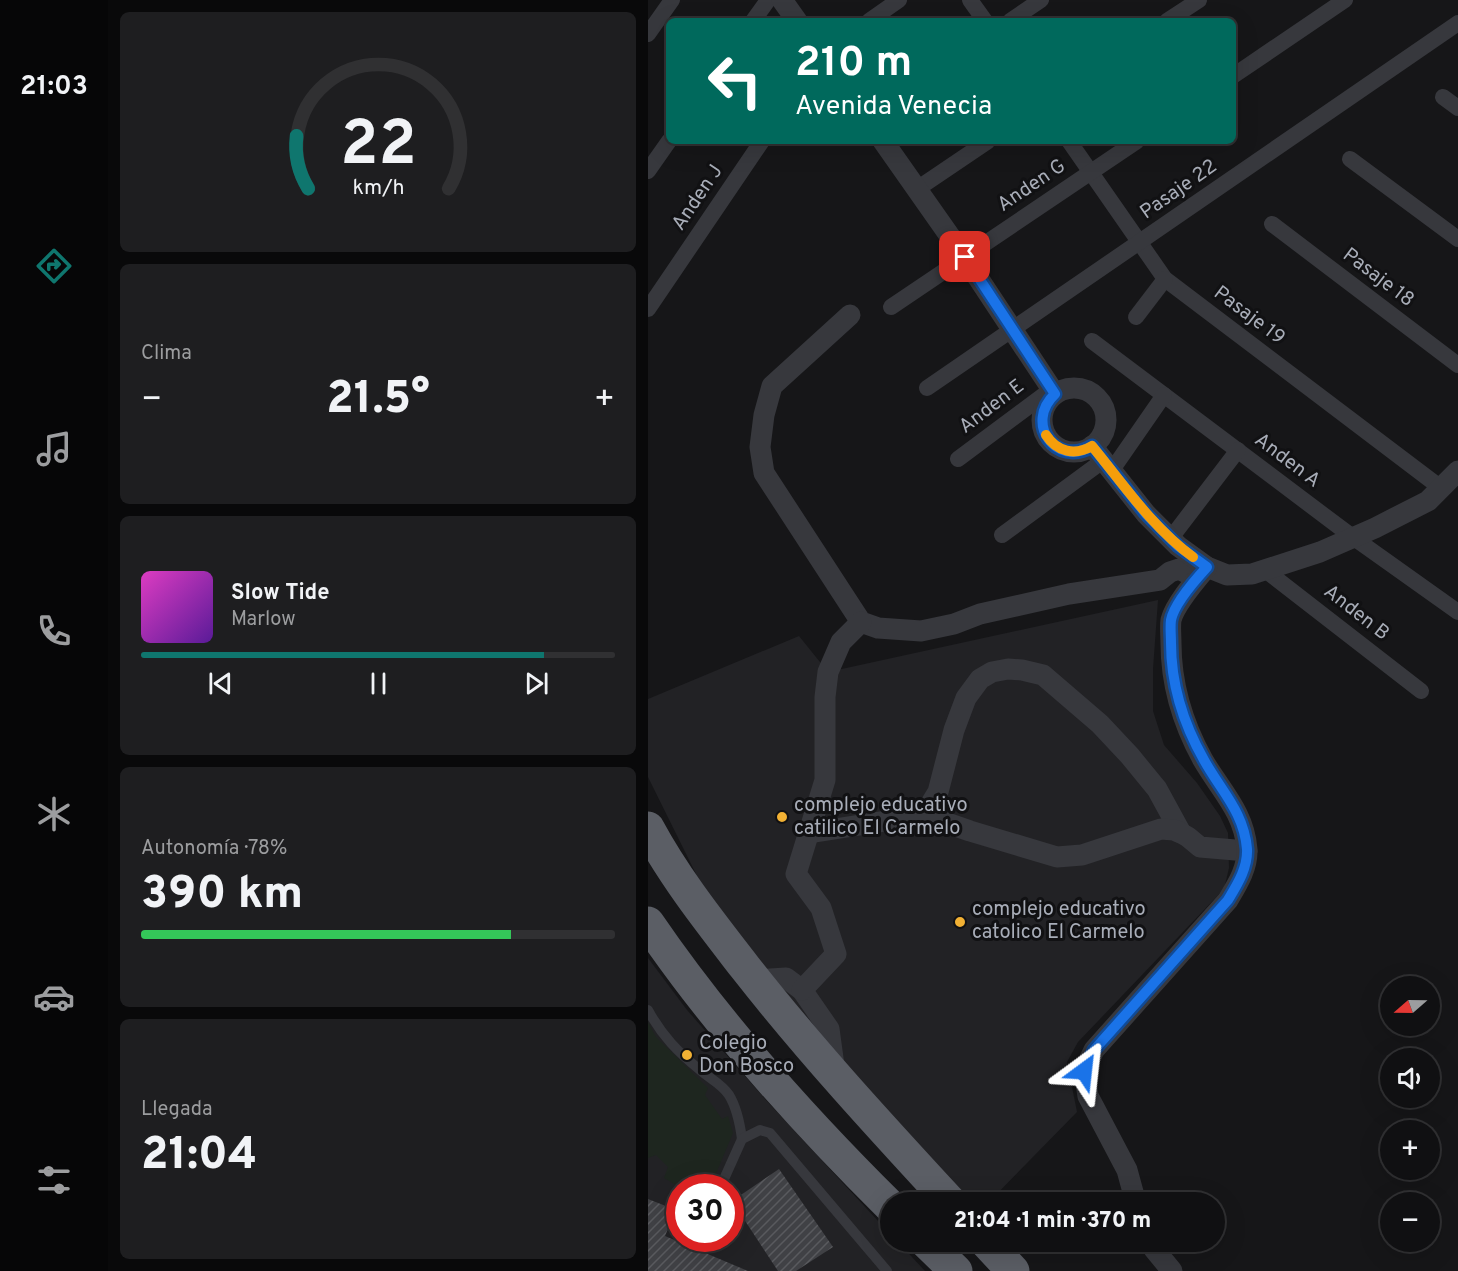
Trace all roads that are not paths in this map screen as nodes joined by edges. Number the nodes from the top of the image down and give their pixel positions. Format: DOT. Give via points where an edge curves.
graph roads {
  1 [pos="672,0"];
  2 [pos="768,0"];
  3 [pos="782,0"];
  4 [pos="899,0"];
  5 [pos="970,0"];
  6 [pos="1041,0"];
  7 [pos="1198,0"];
  8 [pos="1346,0"];
  9 [pos="755,18"];
  10 [pos="795,18"];
  11 [pos="873,18"];
  12 [pos="983,18"];
  13 [pos="1014,18"];
  14 [pos="1171,18"];
  15 [pos="1458,23"];
  16 [pos="648,34"];
  17 [pos="1236,74"];
  18 [pos="1443,97"];
  19 [pos="1458,108"];
  20 [pos="667,144"];
  21 [pos="760,144"];
  22 [pos="886,144"];
  23 [pos="984,144"];
  24 [pos="1071,144"];
  25 [pos="1132,144"];
  26 [pos="1350,159"];
  27 [pos="648,171"];
  28 [pos="1090,172"];
  29 [pos="917,189"];
  30 [pos="1272,224"];
  31 [pos="1458,239"];
  32 [pos="1140,243"];
  33 [pos="965,257"];
  34 [pos="1165,279"];
  35 [pos="891,307"];
  36 [pos="648,309"];
  37 [pos="850,315"];
  38 [pos="1136,317"];
  39 [pos="1013,330"];
  40 [pos="1092,341"];
  41 [pos="1458,365"];
  42 [pos="927,388"];
  43 [pos="1053,392"];
  44 [pos="1164,395"];
  45 [pos="1238,450"];
  46 [pos="958,459"];
  47 [pos="1103,459"];
  48 [pos="1458,471"];
  49 [pos="1441,488"];
  50 [pos="1002,535"];
  51 [pos="1171,538"];
  52 [pos="1354,538"];
  53 [pos="1265,570"];
  54 [pos="1202,573"];
  55 [pos="1458,612"];
  56 [pos="861,622"];
  57 [pos="1421,691"];
  58 [pos="924,815"];
  59 [pos="648,828"];
  60 [pos="808,833"];
  61 [pos="1181,833"];
  62 [pos="1247,851"];
  63 [pos="648,923"];
  64 [pos="755,980"];
  65 [pos="802,990"];
  66 [pos="648,1010"];
  67 [pos="836,1079"];
  68 [pos="742,1139"];
  69 [pos="726,1174"];
  70 [pos="941,1192"];
  71 [pos="1133,1192"];
  72 [pos="880,1197"];
  73 [pos="995,1252"];
  74 [pos="1156,1252"];
  75 [pos="887,1271"];
  76 [pos="1013,1271"];
  77 [pos="1172,1271"];
  1 -- 16 [label="street"];
  2 -- 9 [label="street"];
  3 -- 10 [label="street"];
  4 -- 11 [label="street"];
  5 -- 12 [label="street"];
  6 -- 13 [label="street"];
  7 -- 14 [label="street"];
  8 -- 17 [label="street"];
  15 -- 32 [label="street, Pasaje 22"];
  18 -- 19 [label="street"];
  20 -- 27 [label="street"];
  21 -- 36 [label="street, Anden J"];
  22 -- 29 [label="street"];
  23 -- 29 [label="street"];
  24 -- 28 [label="street, Pasaje 19"];
  25 -- 28 [label="street, Anden G"];
  26 -- 31 [label="street"];
  28 -- 32 [label="street, Pasaje 19"];
  28 -- 33 [label="street, Anden G"];
  29 -- 33 [label="street"];
  30 -- 41 [label="street, Pasaje 18"];
  32 -- 34 [label="street, Pasaje 19"];
  32 -- 39 [label="street, Pasaje 22"];
  33 -- 35 [label="street, Anden G"];
  33 -- 39 [label="street"];
  34 -- 38 [label="street"];
  34 -- 49 [label="street, Pasaje 19"];
  37 -- 56 [label="street" via="772,386 760,447 765,473"];
  39 -- 42 [label="street, Pasaje 22"];
  39 -- 43 [label="street"];
  40 -- 44 [label="street, Anden A"];
  43 -- 46 [label="street, Anden E"];
  43 -- 47 [label="street" via="1077,388 1097,398 1106,419"];
  43 -- 47 [label="street" via="1042,421 1050,442 1071,452 1086,450"];
  44 -- 45 [label="street, Anden A"];
  44 -- 47 [label="street"];
  45 -- 51 [label="street"];
  45 -- 52 [label="street, Anden A"];
  47 -- 50 [label="street"];
  47 -- 51 [label="street" via="1146,514"];
  48 -- 49 [label="street"];
  49 -- 52 [label="street" via="1428,501"];
  51 -- 54 [label="street"];
  52 -- 53 [label="street"];
  52 -- 55 [label="street, Anden A"];
  53 -- 54 [label="street" via="1252,574"];
  53 -- 57 [label="street, Anden B"];
  54 -- 56 [label="street" via="1179,569 1160,580 1069,594 921,631 878,628"];
  54 -- 62 [label="street" via="1171,619 1175,686 1184,721 1240,819"];
  56 -- 60 [label="street" via="841,642 828,672 825,780"];
  58 -- 60 [label="street"];
  58 -- 61 [label="street" via="1057,857 1082,855 1161,829"];
  58 -- 61 [label="street" via="938,792 966,698 980,679 1008,669 1043,675 1100,724 1157,789"];
  59 -- 64 [label="highway" via="698,908"];
  60 -- 65 [label="street" via="796,874 821,908 836,954"];
  61 -- 62 [label="street" via="1200,848"];
  62 -- 71 [label="street" via="1242,877 1228,900 1094,1050 1084,1071 1088,1096 1126,1170"];
  63 -- 72 [label="highway" via="681,971 777,1090"];
  64 -- 65 [label="street" via="786,978"];
  64 -- 67 [label="highway"];
  65 -- 67 [label="street" via="829,1029"];
  66 -- 68 [label="lane" via="672,1046 729,1094"];
  67 -- 70 [label="highway"];
  68 -- 69 [label="lane"];
  68 -- 75 [label="lane" via="760,1130 770,1133"];
  73 -- 76 [label="highway"];
  74 -- 77 [label="street"];
}
